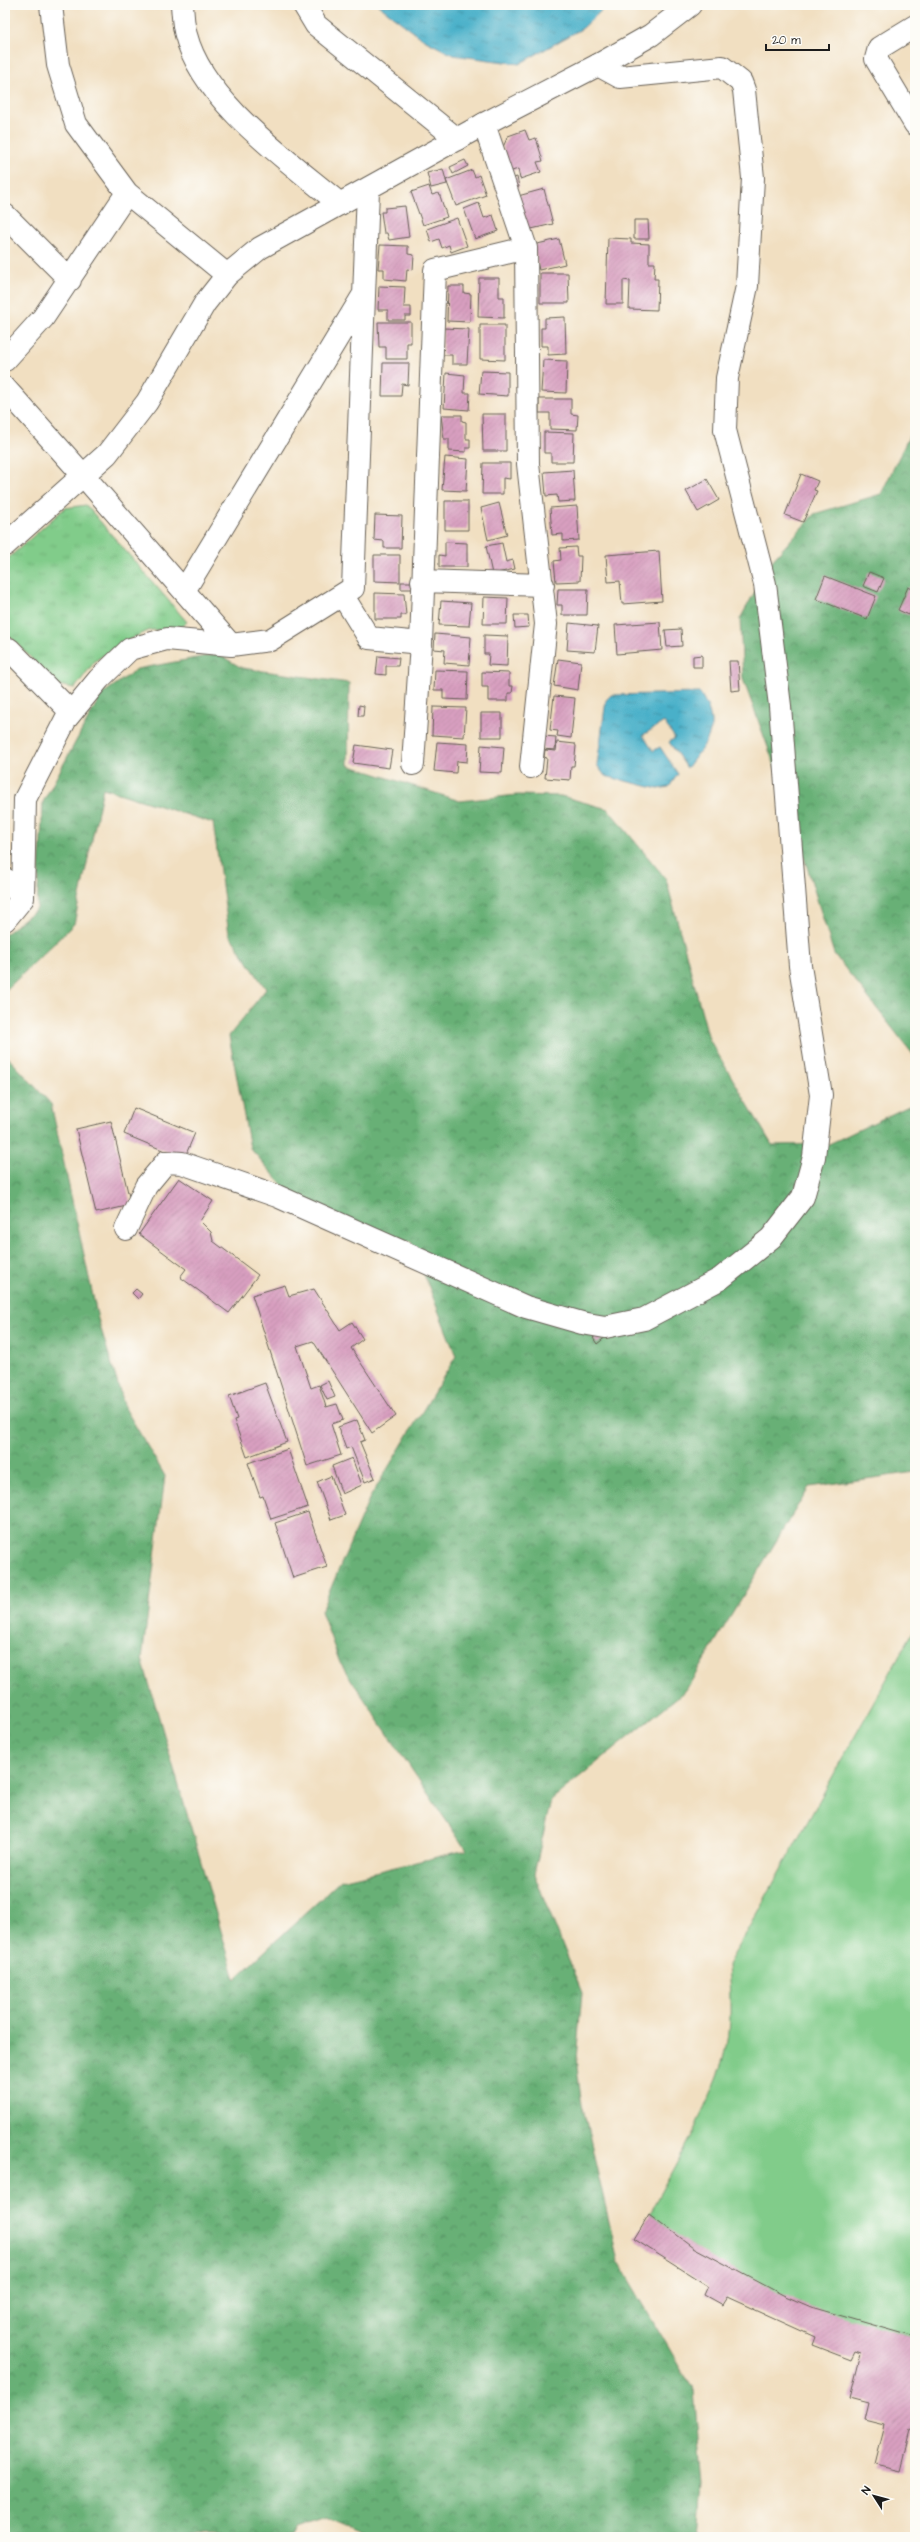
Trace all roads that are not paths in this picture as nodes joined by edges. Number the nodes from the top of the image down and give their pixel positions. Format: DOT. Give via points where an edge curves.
graph roads {
  1 [pos="51,5"];
  2 [pos="182,5"];
  3 [pos="304,5"];
  4 [pos="690,5"];
  5 [pos="915,26"];
  6 [pos="598,65"];
  7 [pos="484,124"];
  8 [pos="915,124"];
  9 [pos="457,139"];
  10 [pos="368,190"];
  11 [pos="127,193"];
  12 [pos="340,204"];
  13 [pos="5,215"];
  14 [pos="526,248"];
  15 [pos="227,275"];
  16 [pos="70,280"];
  17 [pos="365,292"];
  18 [pos="5,360"];
  19 [pos="5,388"];
  20 [pos="83,475"];
  21 [pos="5,545"];
  22 [pos="422,581"];
  23 [pos="543,585"];
  24 [pos="184,591"];
  25 [pos="343,596"];
  26 [pos="421,643"];
  27 [pos="231,645"];
  28 [pos="5,652"];
  29 [pos="71,712"];
  30 [pos="413,764"];
  31 [pos="531,767"];
  32 [pos="5,879"];
  33 [pos="23,898"];
  34 [pos="5,920"];
  35 [pos="126,1229"];
  1 -- 11 [label="street" via="58,65 76,124"];
  2 -- 12 [label="street" via="186,36 203,74 234,113"];
  3 -- 9 [label="street" via="316,25"];
  4 -- 6 [label="street" via="651,35"];
  5 -- 8 [label="street" via="879,48 876,59"];
  6 -- 7 [label="street"];
  6 -- 35 [label="street" via="620,77 722,67 740,82 744,90 753,178 747,286 727,378 725,430 765,584 780,706 800,966 821,1095 814,1157 803,1197 772,1238 720,1279 644,1319 605,1327 526,1307 277,1196 182,1163 166,1162 146,1186"];
  7 -- 9 [label="street"];
  7 -- 14 [label="street"];
  9 -- 10 [label="street"];
  10 -- 12 [label="street"];
  10 -- 17 [label="street"];
  11 -- 15 [label="street"];
  11 -- 16 [label="street"];
  12 -- 15 [label="street" via="260,248"];
  13 -- 16 [label="street"];
  14 -- 22 [label="street" via="435,270"];
  14 -- 23 [label="street" via="528,464"];
  15 -- 20 [label="street" via="205,303 131,426 107,454"];
  16 -- 18 [label="street" via="43,318"];
  17 -- 24 [label="street"];
  17 -- 25 [label="street" via="353,588"];
  19 -- 20 [label="street"];
  20 -- 21 [label="street"];
  20 -- 24 [label="street"];
  22 -- 23 [label="street"];
  22 -- 26 [label="street"];
  23 -- 31 [label="street" via="546,624"];
  24 -- 27 [label="street"];
  25 -- 26 [label="street" via="369,638"];
  25 -- 27 [label="street" via="270,640"];
  26 -- 30 [label="street"];
  27 -- 29 [label="street" via="167,639 130,649 99,679"];
  28 -- 29 [label="street" via="8,649"];
  29 -- 33 [label="street" via="25,799"];
  32 -- 33 [label="street"];
  33 -- 34 [label="street"];
}
